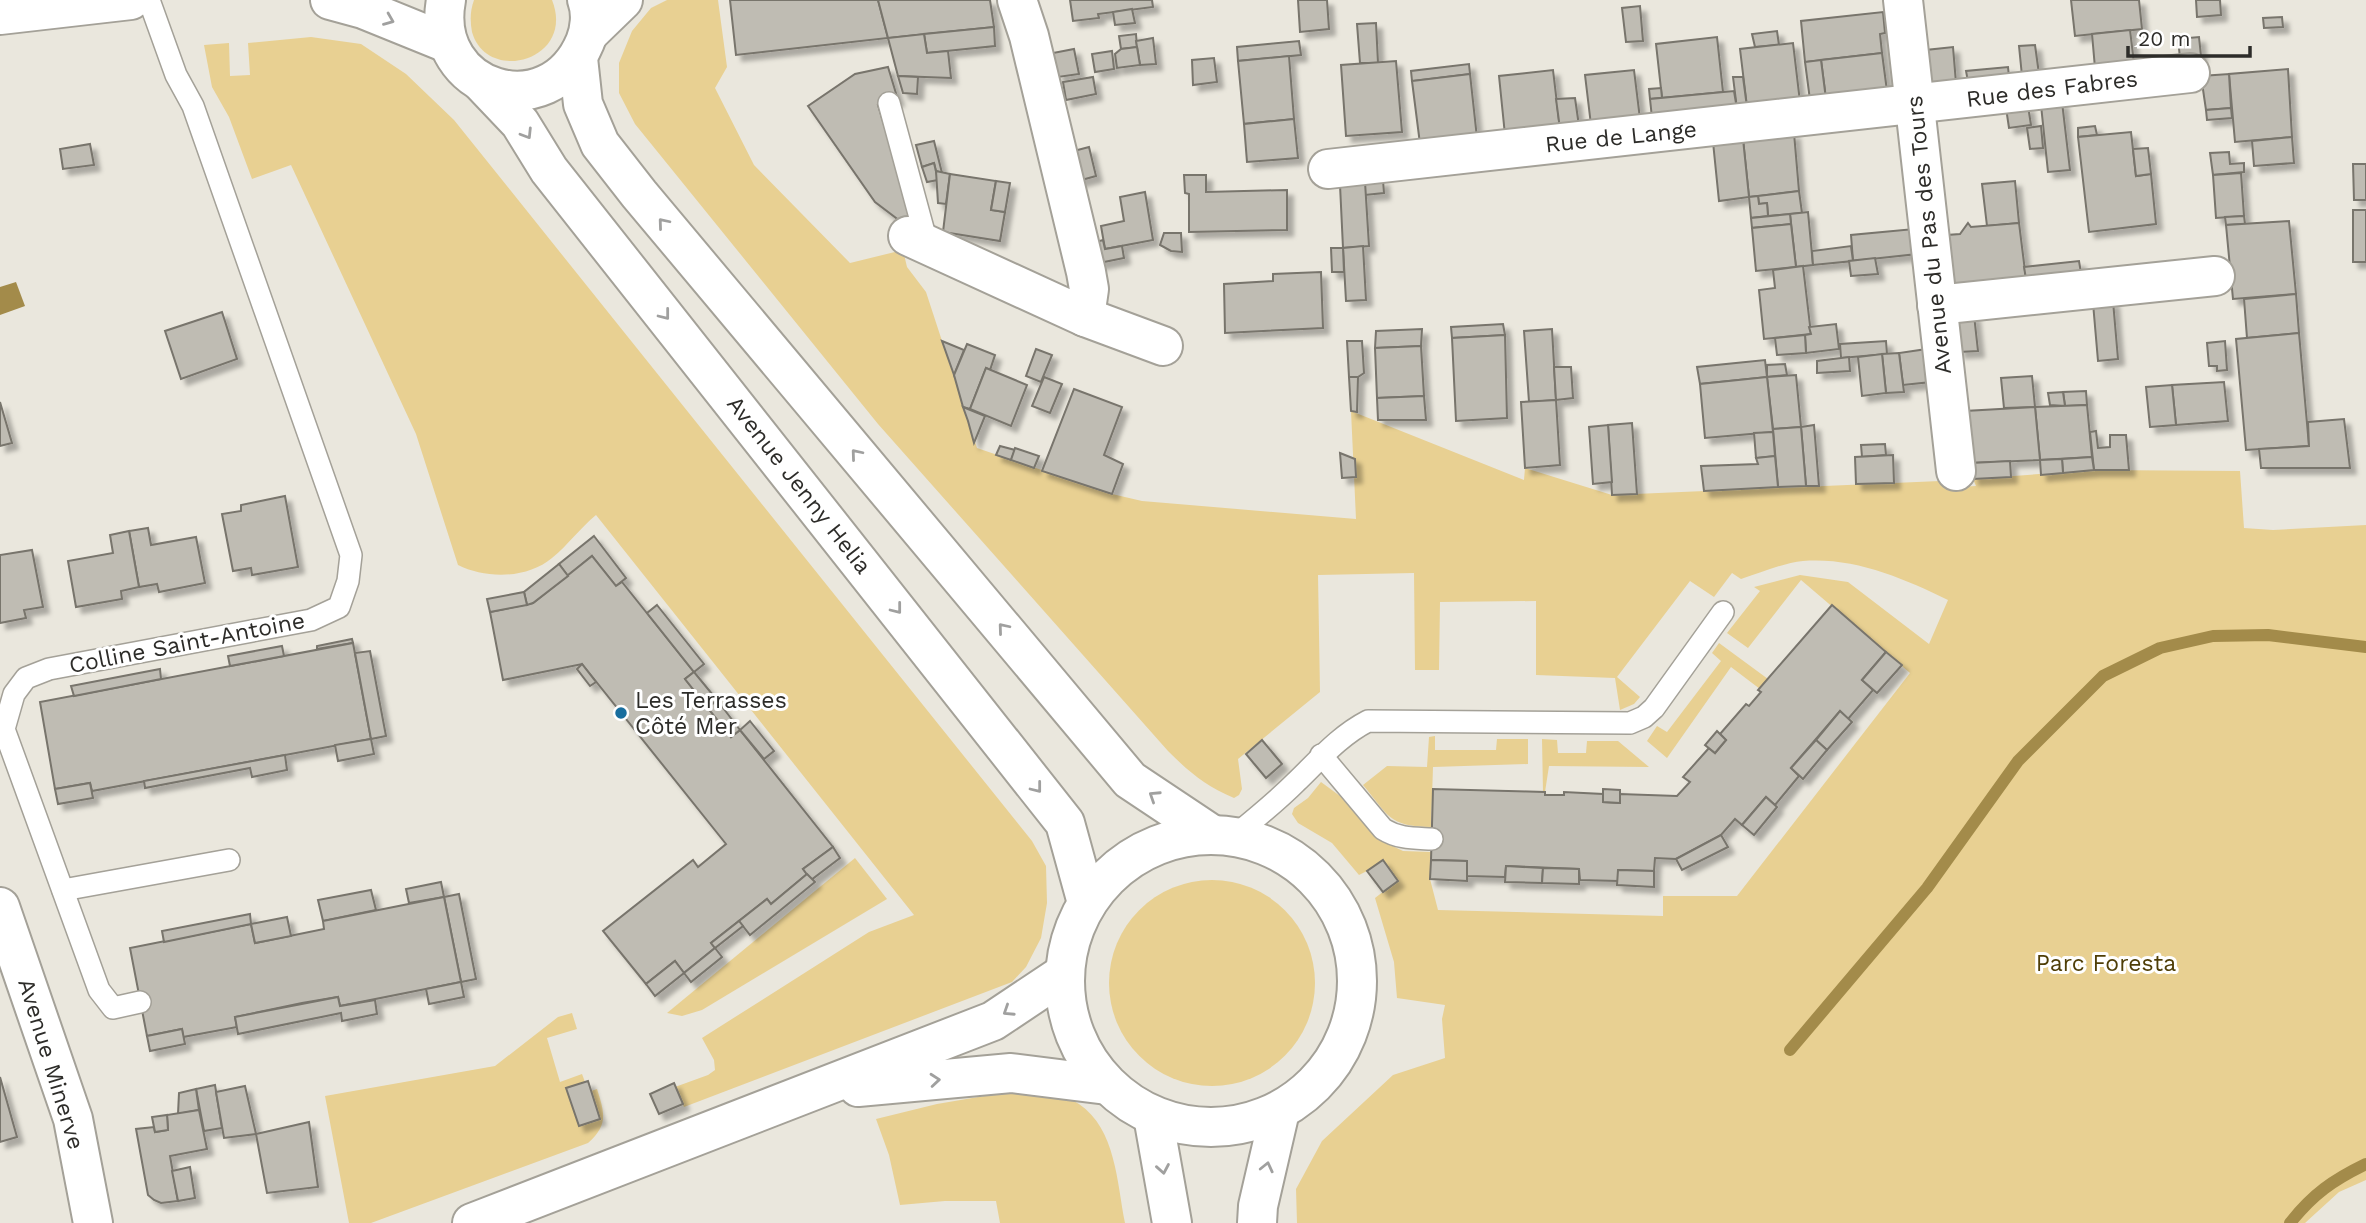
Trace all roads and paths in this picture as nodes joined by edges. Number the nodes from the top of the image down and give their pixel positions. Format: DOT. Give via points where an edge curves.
graph roads {
  1 [pos="131,0"];
  2 [pos="149,0"];
  3 [pos="330,0"];
  4 [pos="446,0"];
  5 [pos="623,0"];
  6 [pos="1017,0"];
  7 [pos="1903,0"];
  8 [pos="0,15"];
  9 [pos="585,30"];
  10 [pos="447,43"];
  11 [pos="2190,73"];
  12 [pos="482,83"];
  13 [pos="889,103"];
  14 [pos="1914,105"];
  15 [pos="1328,169"];
  16 [pos="918,242"];
  17 [pos="2215,276"];
  18 [pos="1937,306"];
  19 [pos="1085,317"];
  20 [pos="1163,346"];
  21 [pos="1956,471"];
  22 [pos="1723,612"];
  23 [pos="1321,755"];
  24 [pos="1223,835"];
  25 [pos="1432,839"];
  26 [pos="229,860"];
  27 [pos="63,890"];
  28 [pos="1087,903"];
  29 [pos="0,907"];
  30 [pos="1065,973"];
  31 [pos="140,1002"];
  32 [pos="1107,1085"];
  33 [pos="818,1090"];
  34 [pos="1280,1111"];
  35 [pos="1153,1116"];
  36 [pos="93,1223"];
  37 [pos="472,1223"];
  38 [pos="1172,1223"];
  39 [pos="1257,1223"];
  1 -- 8 [label="street"];
  2 -- 27 [label="lane, Colline Saint-Antoine" via="176,75 193,106 351,555 338,607 312,620 49,669 26,678 14,694 4,729"];
  3 -- 10 [label="street, one-way"];
  4 -- 10 [label="street"];
  5 -- 9 [label="street"];
  6 -- 19 [label="street" via="1086,272"];
  7 -- 14 [label="street, Avenue du Pas des Tours"];
  9 -- 12 [label="street" via="560,77 535,89 508,91"];
  24 -- 9 [label="street, one-way" via="1130,780 639,194 600,144 583,104"];
  10 -- 12 [label="street, Avenue Jenny Helia" via="461,66"];
  11 -- 14 [label="street, Rue des Fabres"];
  12 -- 28 [label="street, Avenue Jenny Helia, one-way" via="520,123 549,170 1065,823"];
  13 -- 16 [label="lane"];
  14 -- 15 [label="street, Rue de Lange"];
  14 -- 18 [label="street, Avenue du Pas des Tours"];
  16 -- 19 [label="street"];
  17 -- 18 [label="street"];
  18 -- 21 [label="street, Avenue du Pas des Tours"];
  19 -- 20 [label="street"];
  22 -- 23 [label="lane" via="1654,708 1630,723 1368,721"];
  23 -- 24 [label="lane" via="1296,782"];
  23 -- 25 [label="lane" via="1383,829 1394,836"];
  24 -- 28 [label="street" via="1163,842 1119,866"];
  24 -- 34 [label="street" via="1276,849 1312,874 1339,909 1354,951 1357,994 1345,1041 1318,1081"];
  26 -- 27 [label="lane"];
  27 -- 31 [label="lane, Colline Saint-Antoine" via="99,990 113,1008"];
  28 -- 30 [label="street" via="1071,936"];
  29 -- 36 [label="street, Avenue Minerve" via="73,1119"];
  30 -- 32 [label="street" via="1068,1014 1083,1052"];
  30 -- 33 [label="street, one-way" via="993,1021"];
  33 -- 32 [label="street, one-way" via="1011,1073"];
  32 -- 35 [label="street"];
  33 -- 37 [label="street"];
  34 -- 35 [label="street" via="1239,1125 1195,1127"];
  39 -- 34 [label="street, one-way"];
  35 -- 38 [label="street, one-way"];
}
